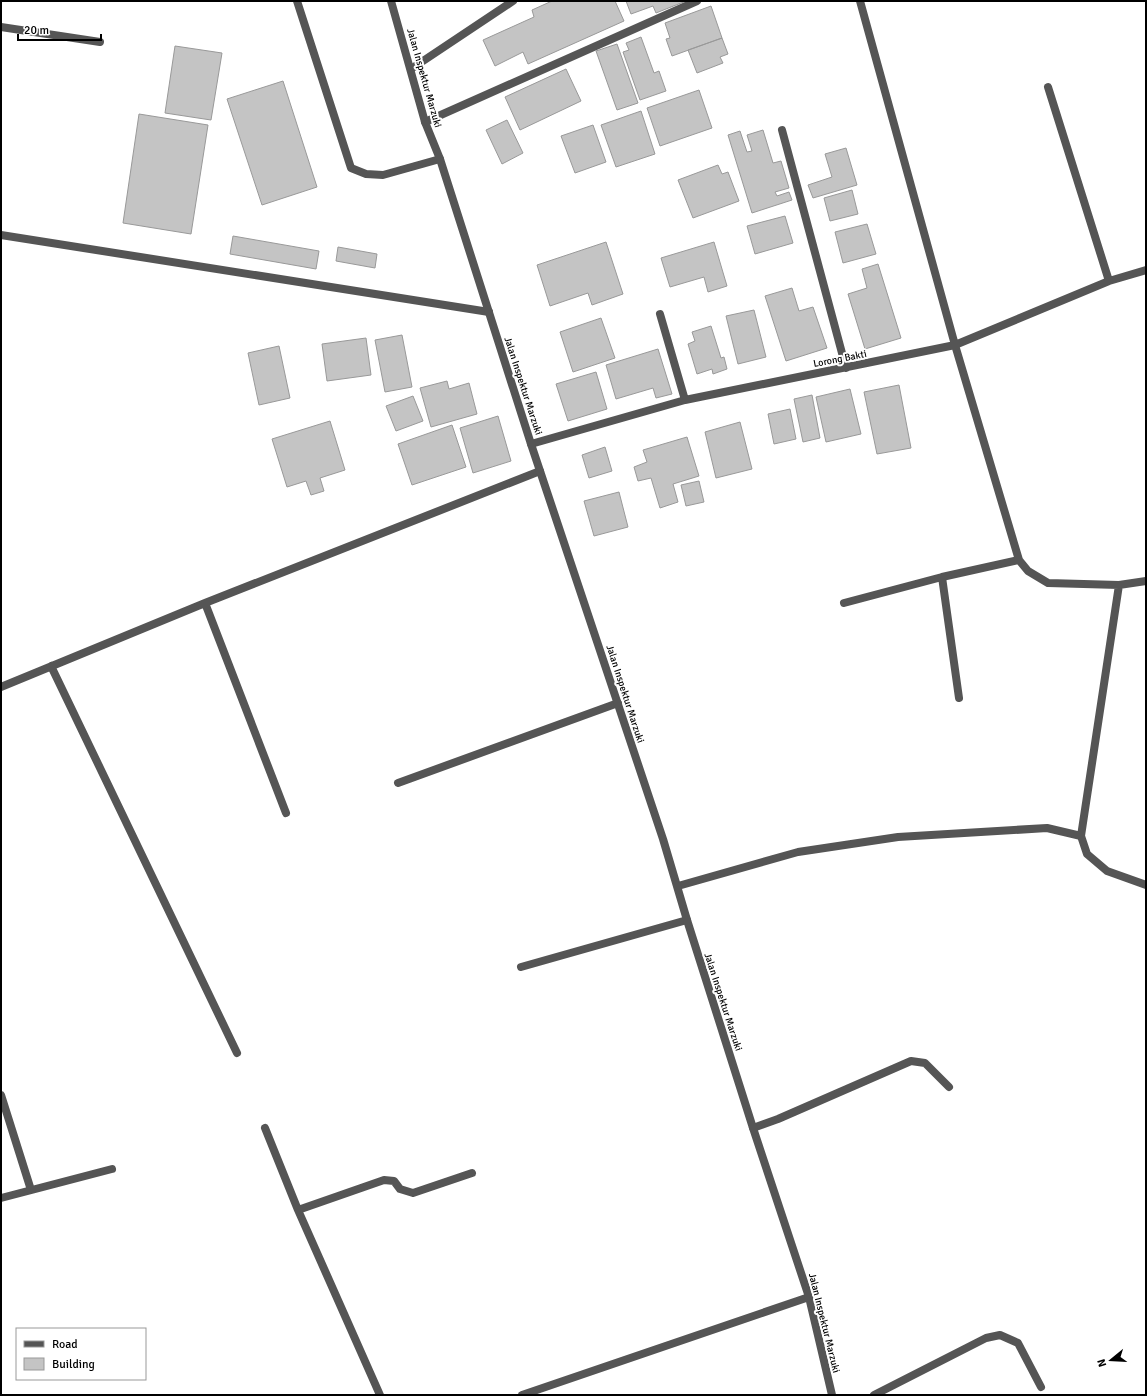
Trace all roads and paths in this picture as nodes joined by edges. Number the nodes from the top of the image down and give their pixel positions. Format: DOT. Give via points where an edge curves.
graph roads {
  1 [pos="297,1"];
  2 [pos="391,1"];
  3 [pos="514,1"];
  4 [pos="697,1"];
  5 [pos="860,1"];
  6 [pos="1,27"];
  7 [pos="100,42"];
  8 [pos="411,69"];
  9 [pos="1048,88"];
  10 [pos="425,122"];
  11 [pos="782,130"];
  12 [pos="440,159"];
  13 [pos="1,235"];
  14 [pos="1146,270"];
  15 [pos="1109,281"];
  16 [pos="489,312"];
  17 [pos="660,314"];
  18 [pos="955,345"];
  19 [pos="846,368"];
  20 [pos="685,400"];
  21 [pos="531,444"];
  22 [pos="540,471"];
  23 [pos="1019,560"];
  24 [pos="942,577"];
  25 [pos="1146,581"];
  26 [pos="1119,585"];
  27 [pos="205,603"];
  28 [pos="844,603"];
  29 [pos="51,666"];
  30 [pos="1,687"];
  31 [pos="959,698"];
  32 [pos="618,703"];
  33 [pos="398,783"];
  34 [pos="286,813"];
  35 [pos="1081,836"];
  36 [pos="1146,885"];
  37 [pos="678,886"];
  38 [pos="687,920"];
  39 [pos="521,967"];
  40 [pos="237,1053"];
  41 [pos="949,1087"];
  42 [pos="1,1095"];
  43 [pos="265,1128"];
  44 [pos="753,1128"];
  45 [pos="112,1169"];
  46 [pos="472,1173"];
  47 [pos="32,1190"];
  48 [pos="1,1198"];
  49 [pos="298,1210"];
  50 [pos="809,1297"];
  51 [pos="1041,1387"];
  52 [pos="380,1395"];
  53 [pos="522,1395"];
  54 [pos="832,1395"];
  55 [pos="874,1395"];
  1 -- 12 [label="street" via="351,168 366,174 383,175"];
  2 -- 8 [label="street, Jalan Inspektur Marzuki"];
  3 -- 8 [label="street"];
  4 -- 10 [label="street"];
  5 -- 18 [label="street"];
  6 -- 7 [label="street"];
  8 -- 10 [label="street, Jalan Inspektur Marzuki"];
  9 -- 15 [label="street"];
  10 -- 12 [label="street, Jalan Inspektur Marzuki"];
  11 -- 19 [label="street"];
  12 -- 16 [label="street, Jalan Inspektur Marzuki"];
  13 -- 16 [label="street"];
  14 -- 15 [label="street, Lorong Bakti"];
  15 -- 18 [label="street, Lorong Bakti"];
  16 -- 21 [label="street, Jalan Inspektur Marzuki"];
  17 -- 20 [label="street"];
  18 -- 19 [label="street, Lorong Bakti"];
  18 -- 23 [label="street"];
  19 -- 20 [label="street, Lorong Bakti"];
  20 -- 21 [label="street, Lorong Bakti"];
  21 -- 22 [label="street, Jalan Inspektur Marzuki"];
  22 -- 27 [label="street"];
  22 -- 32 [label="street, Jalan Inspektur Marzuki"];
  23 -- 24 [label="street"];
  23 -- 26 [label="street" via="1028,571 1048,583"];
  24 -- 28 [label="street"];
  24 -- 31 [label="street"];
  25 -- 26 [label="street"];
  26 -- 35 [label="street"];
  27 -- 29 [label="street"];
  27 -- 34 [label="street"];
  29 -- 30 [label="street"];
  29 -- 40 [label="street"];
  32 -- 33 [label="street"];
  32 -- 37 [label="street, Jalan Inspektur Marzuki"];
  35 -- 36 [label="street" via="1087,854 1107,871"];
  35 -- 37 [label="street" via="1047,828 898,837 798,852"];
  37 -- 38 [label="street, Jalan Inspektur Marzuki"];
  38 -- 39 [label="street"];
  38 -- 44 [label="street, Jalan Inspektur Marzuki"];
  41 -- 44 [label="street" via="925,1063 911,1061"];
  42 -- 47 [label="street"];
  43 -- 49 [label="street"];
  44 -- 50 [label="street, Jalan Inspektur Marzuki"];
  45 -- 47 [label="street"];
  46 -- 49 [label="street" via="413,1193 400,1189 394,1181 384,1180"];
  47 -- 48 [label="street"];
  49 -- 52 [label="street"];
  50 -- 53 [label="street"];
  50 -- 54 [label="street, Jalan Inspektur Marzuki"];
  51 -- 55 [label="street" via="1018,1343 1000,1335 986,1338"];
}
